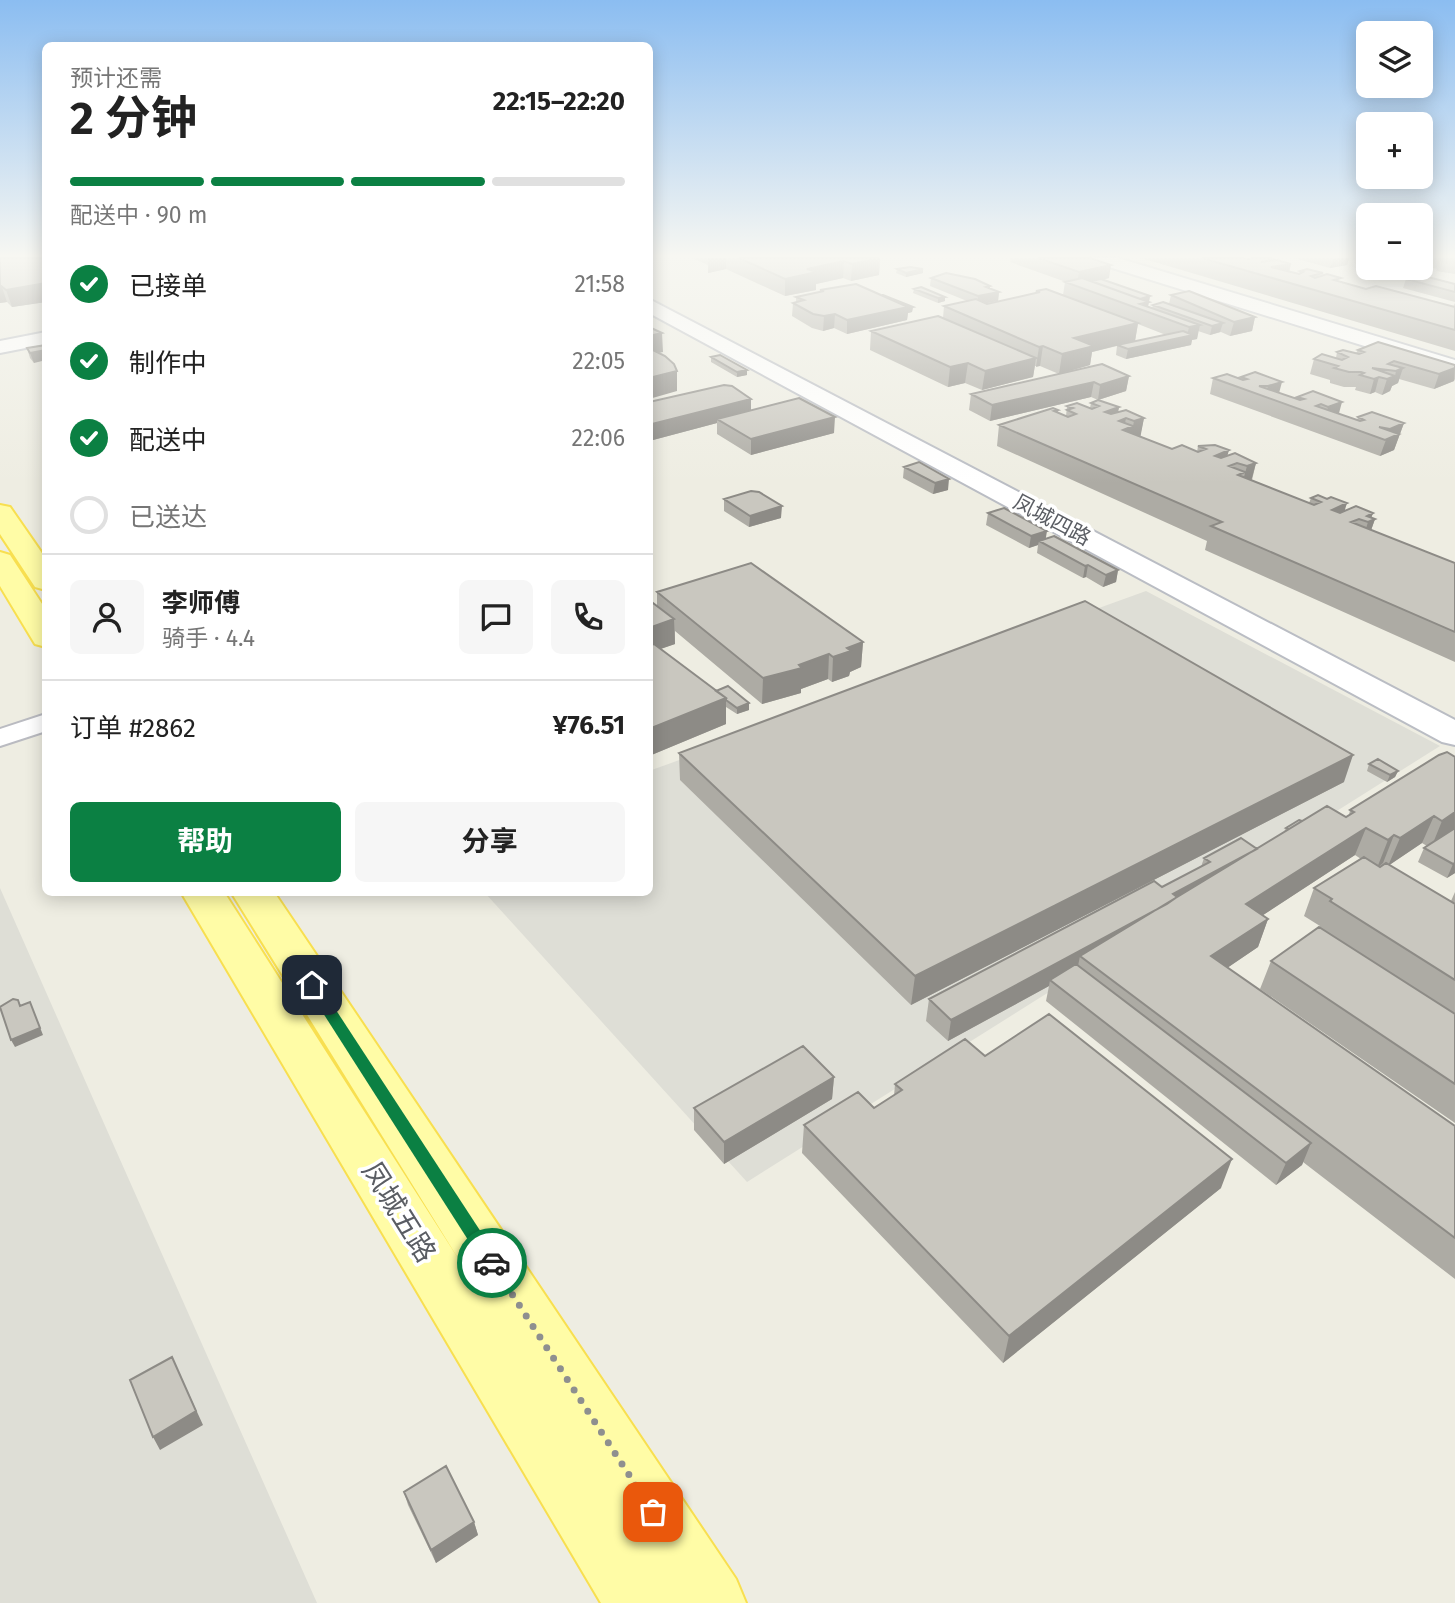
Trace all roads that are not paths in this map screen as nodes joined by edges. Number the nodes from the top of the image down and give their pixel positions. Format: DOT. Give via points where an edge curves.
graph roads {
  1 [pos="701,333"];
  2 [pos="721,333"];
  3 [pos="1343,333"];
  4 [pos="42,339"];
  5 [pos="0,347"];
  6 [pos="1455,367"];
  7 [pos="0,513"];
  8 [pos="16,567"];
  9 [pos="42,628"];
  10 [pos="1455,716"];
  11 [pos="42,723"];
  12 [pos="1455,734"];
  13 [pos="0,738"];
  14 [pos="204,896"];
  15 [pos="255,896"];
  16 [pos="640,1603"];
  17 [pos="712,1603"];
  1 -- 12 [label="street, 凤城四路"];
  2 -- 10 [label="street, 凤城四路"];
  3 -- 6 [label="street"];
  4 -- 5 [label="street"];
  7 -- 8 [label="main road"];
  8 -- 9 [label="main road"];
  11 -- 13 [label="street"];
  14 -- 16 [label="main road, 凤城五路"];
  15 -- 17 [label="main road, 凤城五路"];
}
